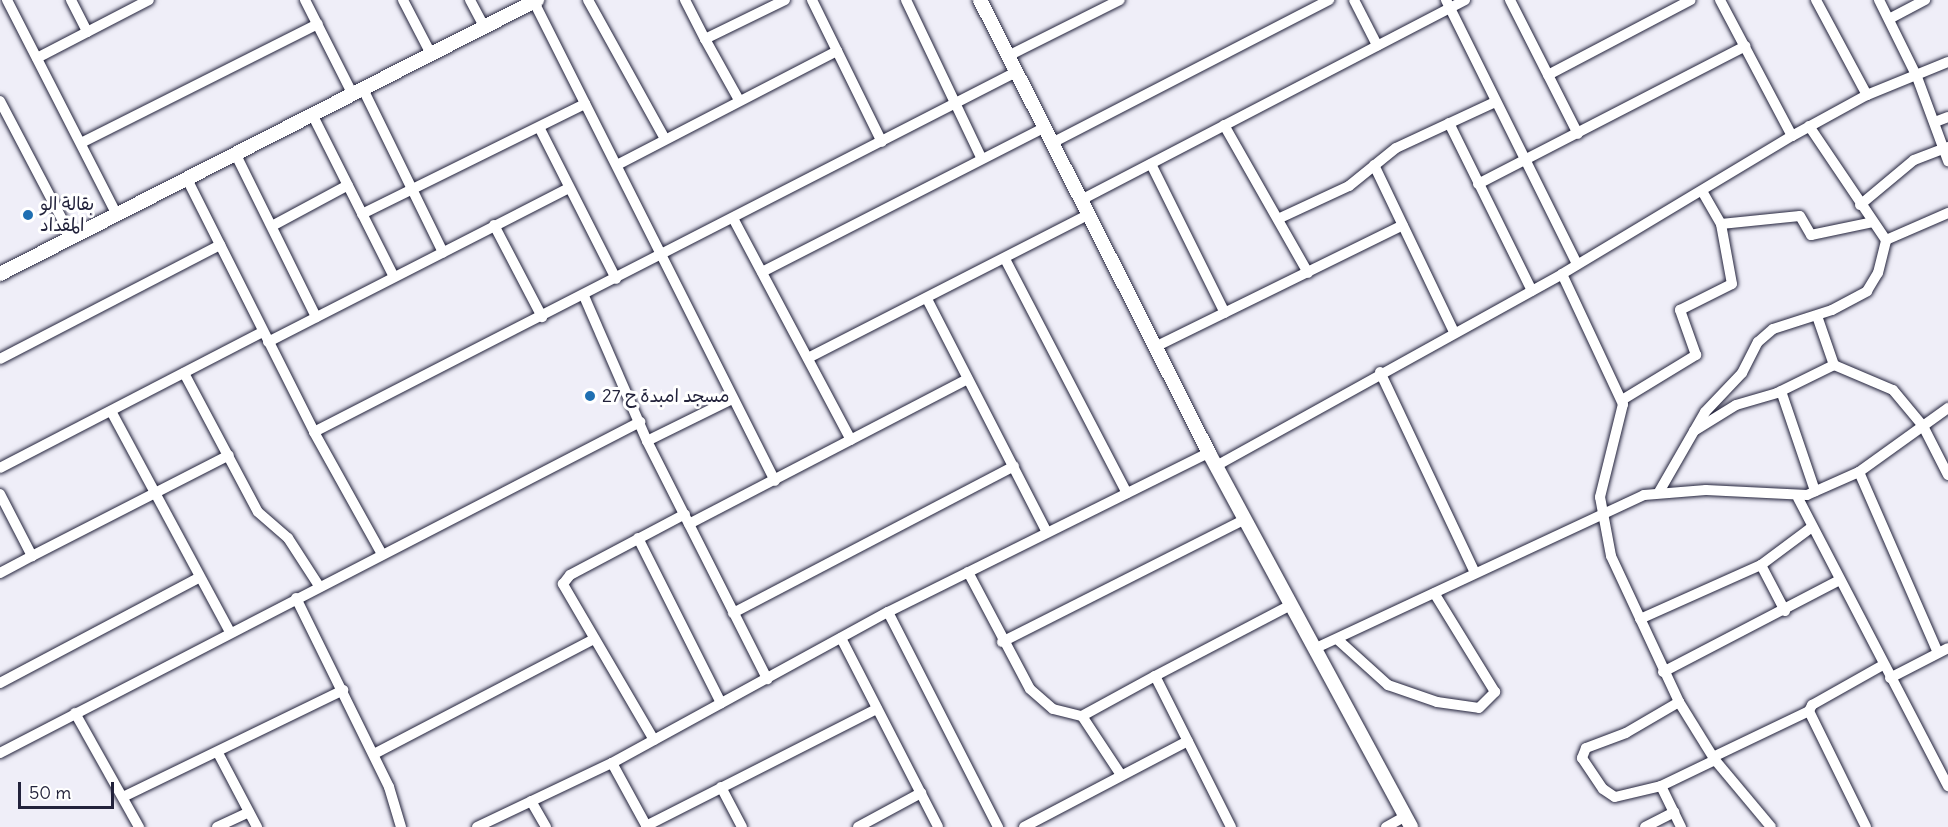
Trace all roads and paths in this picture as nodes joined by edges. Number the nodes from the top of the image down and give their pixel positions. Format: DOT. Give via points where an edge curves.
graph roads {
  1 [pos="7,0"];
  2 [pos="71,0"];
  3 [pos="149,0"];
  4 [pos="305,0"];
  5 [pos="404,0"];
  6 [pos="470,0"];
  7 [pos="588,0"];
  8 [pos="685,0"];
  9 [pos="785,0"];
  10 [pos="812,0"];
  11 [pos="906,0"];
  12 [pos="980,0"];
  13 [pos="1120,0"];
  14 [pos="1329,0"];
  15 [pos="1354,0"];
  16 [pos="1465,0"];
  17 [pos="1510,0"];
  18 [pos="1691,0"];
  19 [pos="1719,0"];
  20 [pos="1816,0"];
  21 [pos="1879,0"];
  22 [pos="1925,0"];
  23 [pos="535,1"];
  24 [pos="1106,3"];
  25 [pos="1448,4"];
  26 [pos="1889,19"];
  27 [pos="318,24"];
  28 [pos="484,26"];
  29 [pos="87,32"];
  30 [pos="705,39"];
  31 [pos="1377,45"];
  32 [pos="1745,46"];
  33 [pos="837,51"];
  34 [pos="431,54"];
  35 [pos="1008,56"];
  36 [pos="37,58"];
  37 [pos="1948,62"];
  38 [pos="1016,72"];
  39 [pos="1548,75"];
  40 [pos="1917,77"];
  41 [pos="358,92"];
  42 [pos="1867,95"];
  43 [pos="739,100"];
  44 [pos="0,101"];
  45 [pos="1495,102"];
  46 [pos="957,103"];
  47 [pos="585,104"];
  48 [pos="313,116"];
  49 [pos="1948,117"];
  50 [pos="1935,122"];
  51 [pos="1449,123"];
  52 [pos="1224,125"];
  53 [pos="1809,126"];
  54 [pos="1044,128"];
  55 [pos="540,129"];
  56 [pos="1578,134"];
  57 [pos="1792,136"];
  58 [pos="665,139"];
  59 [pos="882,142"];
  60 [pos="81,143"];
  61 [pos="1052,143"];
  62 [pos="1946,147"];
  63 [pos="236,156"];
  64 [pos="982,159"];
  65 [pos="1527,159"];
  66 [pos="1948,162"];
  67 [pos="1151,164"];
  68 [pos="617,165"];
  69 [pos="1374,165"];
  70 [pos="187,179"];
  71 [pos="1478,183"];
  72 [pos="348,185"];
  73 [pos="569,188"];
  74 [pos="412,190"];
  75 [pos="1702,191"];
  76 [pos="1081,200"];
  77 [pos="1860,206"];
  78 [pos="1948,213"];
  79 [pos="362,214"];
  80 [pos="117,215"];
  81 [pos="1088,216"];
  82 [pos="1280,218"];
  83 [pos="734,220"];
  84 [pos="1873,222"];
  85 [pos="1721,224"];
  86 [pos="495,225"];
  87 [pos="1403,225"];
  88 [pos="272,226"];
  89 [pos="72,238"];
  90 [pos="1886,240"];
  91 [pos="220,245"];
  92 [pos="443,252"];
  93 [pos="661,257"];
  94 [pos="1005,259"];
  95 [pos="1577,264"];
  96 [pos="762,272"];
  97 [pos="1308,273"];
  98 [pos="0,274"];
  99 [pos="1562,274"];
  100 [pos="394,277"];
  101 [pos="616,279"];
  102 [pos="1532,291"];
  103 [pos="584,296"];
  104 [pos="927,299"];
  105 [pos="1225,314"];
  106 [pos="1817,316"];
  107 [pos="316,317"];
  108 [pos="542,317"];
  109 [pos="1454,332"];
  110 [pos="265,337"];
  111 [pos="1155,347"];
  112 [pos="808,358"];
  113 [pos="0,359"];
  114 [pos="1834,365"];
  115 [pos="1380,372"];
  116 [pos="184,373"];
  117 [pos="968,380"];
  118 [pos="1781,391"];
  119 [pos="732,399"];
  120 [pos="1622,400"];
  121 [pos="1948,408"];
  122 [pos="111,411"];
  123 [pos="639,422"];
  124 [pos="1923,426"];
  125 [pos="314,432"];
  126 [pos="1692,432"];
  127 [pos="851,440"];
  128 [pos="647,441"];
  129 [pos="1209,453"];
  130 [pos="229,455"];
  131 [pos="1014,466"];
  132 [pos="1216,466"];
  133 [pos="0,468"];
  134 [pos="1947,468"];
  135 [pos="1859,472"];
  136 [pos="775,481"];
  137 [pos="1815,491"];
  138 [pos="1659,492"];
  139 [pos="1127,493"];
  140 [pos="156,494"];
  141 [pos="0,495"];
  142 [pos="1798,498"];
  143 [pos="1599,512"];
  144 [pos="687,519"];
  145 [pos="1245,519"];
  146 [pos="1812,527"];
  147 [pos="1047,532"];
  148 [pos="638,538"];
  149 [pos="382,554"];
  150 [pos="32,556"];
  151 [pos="1761,565"];
  152 [pos="968,572"];
  153 [pos="0,573"];
  154 [pos="1475,573"];
  155 [pos="200,578"];
  156 [pos="1838,581"];
  157 [pos="319,586"];
  158 [pos="1434,593"];
  159 [pos="296,598"];
  160 [pos="1291,605"];
  161 [pos="1785,611"];
  162 [pos="888,612"];
  163 [pos="733,613"];
  164 [pos="1640,619"];
  165 [pos="230,632"];
  166 [pos="841,638"];
  167 [pos="594,639"];
  168 [pos="1337,639"];
  169 [pos="1002,642"];
  170 [pos="1316,648"];
  171 [pos="1943,650"];
  172 [pos="1883,665"];
  173 [pos="1664,672"];
  174 [pos="1155,676"];
  175 [pos="1890,678"];
  176 [pos="767,679"];
  177 [pos="0,683"];
  178 [pos="343,690"];
  179 [pos="1679,702"];
  180 [pos="721,704"];
  181 [pos="877,709"];
  182 [pos="1809,711"];
  183 [pos="75,713"];
  184 [pos="1082,716"];
  185 [pos="654,740"];
  186 [pos="1188,741"];
  187 [pos="0,753"];
  188 [pos="218,753"];
  189 [pos="374,754"];
  190 [pos="1714,759"];
  191 [pos="612,763"];
  192 [pos="1943,766"];
  193 [pos="1121,775"];
  194 [pos="1661,786"];
  195 [pos="1948,786"];
  196 [pos="721,787"];
  197 [pos="921,793"];
  198 [pos="123,797"];
  199 [pos="531,801"];
  200 [pos="249,812"];
  201 [pos="1674,812"];
  202 [pos="1408,822"];
  203 [pos="874,823"];
  204 [pos="481,826"];
  205 [pos="647,826"];
  206 [pos="139,827"];
  207 [pos="217,827"];
  208 [pos="257,827"];
  209 [pos="402,827"];
  210 [pos="546,827"];
  211 [pos="742,827"];
  212 [pos="858,827"];
  213 [pos="938,827"];
  214 [pos="998,827"];
  215 [pos="1024,827"];
  216 [pos="1231,827"];
  217 [pos="1386,827"];
  218 [pos="1645,827"];
  219 [pos="1681,827"];
  220 [pos="1771,827"];
  221 [pos="1866,827"];
  1 -- 36 [label="street"];
  2 -- 29 [label="street"];
  3 -- 29 [label="street"];
  4 -- 27 [label="street"];
  5 -- 34 [label="street"];
  6 -- 28 [label="street"];
  7 -- 58 [label="street"];
  8 -- 30 [label="street"];
  9 -- 30 [label="street"];
  10 -- 33 [label="street"];
  11 -- 46 [label="street"];
  12 -- 35 [label="street"];
  13 -- 24 [label="street"];
  14 -- 61 [label="street"];
  15 -- 31 [label="street"];
  16 -- 25 [label="street"];
  17 -- 39 [label="street"];
  18 -- 39 [label="street"];
  19 -- 32 [label="street"];
  20 -- 42 [label="street"];
  21 -- 26 [label="street"];
  22 -- 26 [label="street"];
  23 -- 28 [label="street"];
  23 -- 47 [label="street"];
  24 -- 35 [label="street"];
  25 -- 31 [label="street"];
  25 -- 45 [label="street"];
  26 -- 40 [label="street"];
  27 -- 41 [label="street"];
  27 -- 60 [label="street"];
  28 -- 34 [label="street"];
  29 -- 36 [label="street"];
  30 -- 43 [label="street"];
  31 -- 52 [label="street"];
  32 -- 56 [label="street"];
  32 -- 57 [label="street"];
  33 -- 43 [label="street"];
  33 -- 59 [label="street"];
  34 -- 41 [label="street"];
  35 -- 38 [label="street"];
  36 -- 60 [label="street"];
  37 -- 40 [label="street"];
  38 -- 46 [label="street"];
  38 -- 54 [label="street"];
  39 -- 56 [label="street"];
  40 -- 42 [label="street"];
  40 -- 50 [label="street"];
  41 -- 48 [label="street"];
  41 -- 74 [label="street"];
  42 -- 53 [label="street"];
  43 -- 58 [label="street"];
  44 -- 89 [label="street"];
  45 -- 51 [label="street"];
  45 -- 65 [label="street"];
  46 -- 59 [label="street"];
  46 -- 64 [label="street"];
  47 -- 55 [label="street"];
  47 -- 68 [label="street"];
  48 -- 63 [label="street"];
  48 -- 72 [label="street"];
  49 -- 50 [label="street"];
  50 -- 62 [label="street"];
  51 -- 69 [label="street" via="1396,148"];
  51 -- 71 [label="street"];
  52 -- 67 [label="street"];
  52 -- 82 [label="street"];
  53 -- 57 [label="street"];
  53 -- 77 [label="street"];
  54 -- 61 [label="street"];
  54 -- 64 [label="street"];
  55 -- 73 [label="street"];
  55 -- 74 [label="street"];
  56 -- 65 [label="street"];
  57 -- 75 [label="street"];
  58 -- 68 [label="street"];
  59 -- 83 [label="street"];
  60 -- 80 [label="street"];
  61 -- 76 [label="street"];
  62 -- 66 [label="street"];
  62 -- 77 [label="street" via="1914,160"];
  63 -- 70 [label="street"];
  63 -- 88 [label="street"];
  64 -- 96 [label="street"];
  65 -- 71 [label="street"];
  65 -- 95 [label="street"];
  67 -- 76 [label="street"];
  67 -- 105 [label="street"];
  68 -- 93 [label="street"];
  69 -- 82 [label="street" via="1349,186"];
  69 -- 87 [label="street"];
  70 -- 80 [label="street"];
  70 -- 91 [label="street"];
  71 -- 102 [label="street"];
  72 -- 79 [label="street"];
  72 -- 88 [label="street"];
  73 -- 86 [label="street"];
  73 -- 101 [label="street"];
  74 -- 79 [label="street"];
  74 -- 92 [label="street"];
  75 -- 85 [label="street"];
  75 -- 95 [label="street"];
  76 -- 81 [label="street"];
  77 -- 84 [label="street"];
  78 -- 90 [label="street"];
  79 -- 100 [label="street"];
  80 -- 89 [label="street"];
  81 -- 94 [label="street"];
  81 -- 111 [label="street"];
  82 -- 97 [label="street"];
  83 -- 93 [label="street"];
  83 -- 96 [label="street"];
  84 -- 85 [label="street" via="1811,235 1800,216"];
  84 -- 90 [label="street"];
  85 -- 120 [label="street" via="1732,284 1680,311 1697,353 1663,379"];
  86 -- 92 [label="street"];
  86 -- 108 [label="street"];
  87 -- 97 [label="street"];
  87 -- 109 [label="street"];
  88 -- 107 [label="street"];
  89 -- 98 [label="street"];
  90 -- 106 [label="street" via="1878,273 1867,291"];
  91 -- 110 [label="street"];
  91 -- 113 [label="street"];
  92 -- 100 [label="street"];
  93 -- 101 [label="street"];
  93 -- 119 [label="street"];
  94 -- 104 [label="street"];
  94 -- 139 [label="street"];
  95 -- 99 [label="street"];
  96 -- 112 [label="street"];
  97 -- 105 [label="street"];
  99 -- 102 [label="street"];
  99 -- 120 [label="street"];
  100 -- 107 [label="street"];
  101 -- 103 [label="street"];
  102 -- 109 [label="street"];
  103 -- 108 [label="street"];
  103 -- 123 [label="street"];
  104 -- 112 [label="street"];
  104 -- 117 [label="street"];
  105 -- 111 [label="street"];
  106 -- 114 [label="street"];
  106 -- 126 [label="street" via="1764,335 1742,373 1708,407"];
  107 -- 110 [label="street"];
  108 -- 125 [label="street"];
  109 -- 115 [label="street"];
  110 -- 116 [label="street"];
  110 -- 125 [label="street"];
  111 -- 129 [label="street"];
  112 -- 127 [label="street"];
  114 -- 118 [label="street"];
  114 -- 124 [label="street" via="1888,386"];
  115 -- 132 [label="street"];
  115 -- 154 [label="street"];
  116 -- 122 [label="street"];
  116 -- 130 [label="street"];
  117 -- 127 [label="street"];
  117 -- 131 [label="street"];
  118 -- 126 [label="street" via="1736,405"];
  118 -- 137 [label="street"];
  119 -- 128 [label="street"];
  119 -- 136 [label="street"];
  120 -- 143 [label="street"];
  121 -- 124 [label="street"];
  122 -- 133 [label="street"];
  122 -- 140 [label="street"];
  123 -- 128 [label="street"];
  123 -- 149 [label="street"];
  124 -- 134 [label="street"];
  124 -- 135 [label="street"];
  125 -- 149 [label="street"];
  126 -- 138 [label="street"];
  127 -- 136 [label="street"];
  128 -- 144 [label="street"];
  129 -- 132 [label="street"];
  129 -- 139 [label="street"];
  130 -- 140 [label="street"];
  130 -- 157 [label="street" via="258,512 288,538"];
  131 -- 147 [label="street"];
  131 -- 163 [label="street"];
  132 -- 145 [label="street"];
  135 -- 137 [label="street"];
  135 -- 171 [label="street"];
  136 -- 144 [label="street"];
  137 -- 142 [label="street"];
  138 -- 142 [label="street" via="1706,490"];
  138 -- 143 [label="street"];
  139 -- 147 [label="street"];
  140 -- 150 [label="street"];
  140 -- 155 [label="street"];
  141 -- 150 [label="street"];
  142 -- 146 [label="street"];
  143 -- 154 [label="street"];
  143 -- 164 [label="street" via="1611,556"];
  144 -- 148 [label="street"];
  144 -- 163 [label="street"];
  145 -- 160 [label="street"];
  145 -- 169 [label="street"];
  146 -- 151 [label="street"];
  146 -- 156 [label="street"];
  147 -- 152 [label="street"];
  148 -- 167 [label="street" via="564,580 565,591"];
  148 -- 180 [label="street"];
  149 -- 157 [label="street"];
  150 -- 153 [label="street"];
  151 -- 161 [label="street"];
  151 -- 164 [label="street"];
  152 -- 162 [label="street"];
  152 -- 169 [label="street"];
  154 -- 158 [label="street"];
  155 -- 165 [label="street"];
  155 -- 177 [label="street"];
  156 -- 161 [label="street"];
  156 -- 172 [label="street"];
  157 -- 159 [label="street"];
  158 -- 168 [label="street"];
  158 -- 168 [label="street" via="1495,692 1479,708 1458,707 1388,685"];
  159 -- 165 [label="street"];
  159 -- 178 [label="street"];
  160 -- 170 [label="street"];
  160 -- 174 [label="street"];
  161 -- 173 [label="street"];
  162 -- 166 [label="street"];
  162 -- 214 [label="street"];
  163 -- 176 [label="street"];
  164 -- 173 [label="street"];
  165 -- 183 [label="street"];
  166 -- 176 [label="street"];
  166 -- 181 [label="street"];
  167 -- 185 [label="street"];
  167 -- 189 [label="street"];
  168 -- 170 [label="street"];
  169 -- 184 [label="street" via="1038,699 1053,709"];
  170 -- 202 [label="street"];
  171 -- 175 [label="street"];
  172 -- 175 [label="street"];
  172 -- 182 [label="street" via="1812,705"];
  173 -- 179 [label="street"];
  174 -- 184 [label="street"];
  174 -- 186 [label="street"];
  175 -- 192 [label="street"];
  176 -- 180 [label="street"];
  178 -- 188 [label="street"];
  178 -- 189 [label="street"];
  179 -- 190 [label="street"];
  179 -- 194 [label="street" via="1583,752 1609,795"];
  180 -- 185 [label="street"];
  181 -- 196 [label="street"];
  181 -- 197 [label="street"];
  182 -- 190 [label="street"];
  182 -- 221 [label="street"];
  183 -- 187 [label="street"];
  183 -- 198 [label="street"];
  184 -- 193 [label="street"];
  185 -- 191 [label="street"];
  186 -- 193 [label="street"];
  186 -- 216 [label="street"];
  188 -- 198 [label="street"];
  188 -- 200 [label="street"];
  189 -- 209 [label="street"];
  190 -- 194 [label="street"];
  190 -- 220 [label="street"];
  191 -- 199 [label="street"];
  191 -- 205 [label="street"];
  192 -- 195 [label="street"];
  193 -- 215 [label="street"];
  194 -- 201 [label="street"];
  196 -- 205 [label="street"];
  196 -- 211 [label="street"];
  197 -- 203 [label="street"];
  197 -- 213 [label="street"];
  198 -- 206 [label="street"];
  199 -- 204 [label="street"];
  199 -- 210 [label="street"];
  200 -- 207 [label="street"];
  200 -- 208 [label="street"];
  201 -- 218 [label="street"];
  201 -- 219 [label="street"];
  202 -- 217 [label="street"];
  203 -- 212 [label="street"];
}
